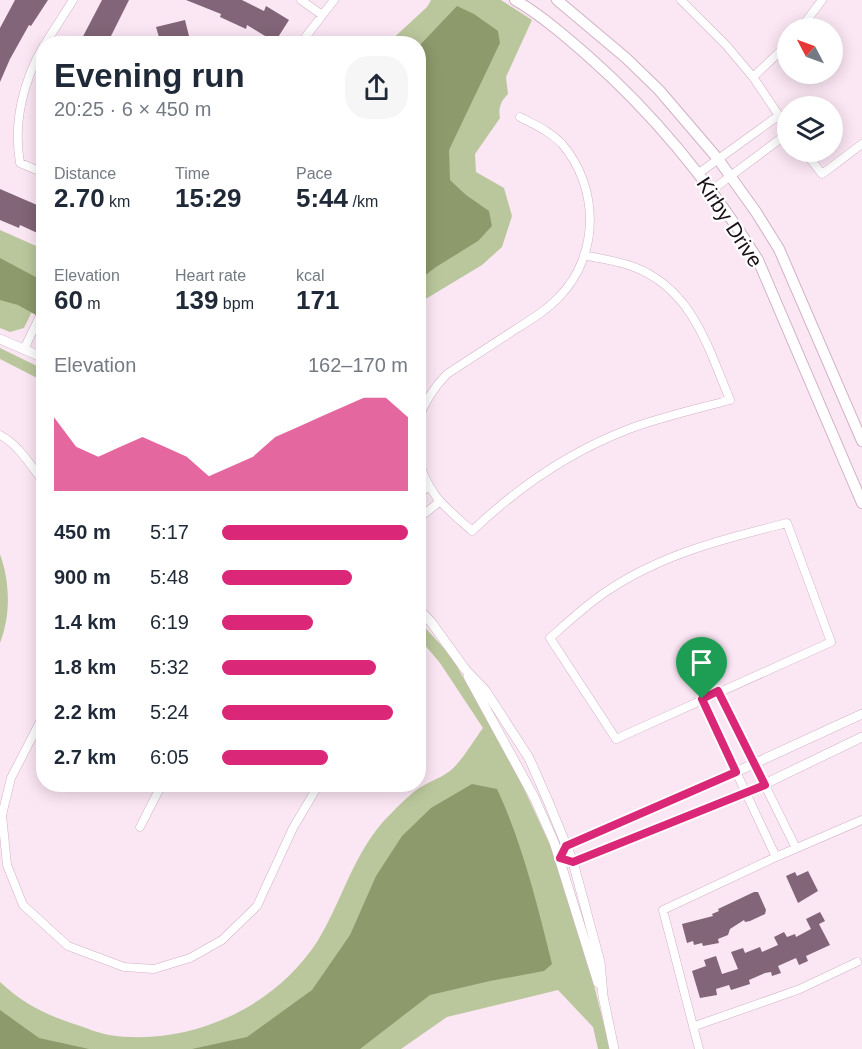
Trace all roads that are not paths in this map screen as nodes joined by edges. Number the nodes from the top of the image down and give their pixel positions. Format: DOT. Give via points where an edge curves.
graph roads {
  1 [pos="72,0"];
  2 [pos="301,0"];
  3 [pos="334,0"];
  4 [pos="515,0"];
  5 [pos="556,0"];
  6 [pos="681,0"];
  7 [pos="822,0"];
  8 [pos="321,15"];
  9 [pos="808,18"];
  10 [pos="49,36"];
  11 [pos="306,36"];
  12 [pos="777,54"];
  13 [pos="36,61"];
  14 [pos="753,77"];
  15 [pos="777,114"];
  16 [pos="520,117"];
  17 [pos="777,117"];
  18 [pos="777,140"];
  19 [pos="862,144"];
  20 [pos="843,158"];
  21 [pos="718,159"];
  22 [pos="813,162"];
  23 [pos="838,162"];
  24 [pos="36,170"];
  25 [pos="699,173"];
  26 [pos="731,176"];
  27 [pos="712,190"];
  28 [pos="584,255"];
  29 [pos="36,323"];
  30 [pos="0,339"];
  31 [pos="24,349"];
  32 [pos="36,354"];
  33 [pos="426,402"];
  34 [pos="0,435"];
  35 [pos="862,441"];
  36 [pos="36,472"];
  37 [pos="426,481"];
  38 [pos="428,487"];
  39 [pos="861,496"];
  40 [pos="439,502"];
  41 [pos="426,513"];
  42 [pos="426,617"];
  43 [pos="465,669"];
  44 [pos="718,691"];
  45 [pos="702,699"];
  46 [pos="862,714"];
  47 [pos="36,730"];
  48 [pos="862,737"];
  49 [pos="754,764"];
  50 [pos="736,772"];
  51 [pos="765,785"];
  52 [pos="158,792"];
  53 [pos="314,792"];
  54 [pos="746,794"];
  55 [pos="862,820"];
  56 [pos="140,826"];
  57 [pos="566,846"];
  58 [pos="796,848"];
  59 [pos="776,857"];
  60 [pos="560,858"];
  61 [pos="573,862"];
  62 [pos="857,962"];
  63 [pos="603,996"];
  64 [pos="695,1026"];
  65 [pos="614,1049"];
  66 [pos="699,1049"];
  1 -- 10 [label="street"];
  2 -- 8 [label="street"];
  3 -- 8 [label="street"];
  4 -- 25 [label="main road, Kirby Drive" via="610,75"];
  5 -- 21 [label="main road, Kirby Drive" via="659,90"];
  6 -- 14 [label="street"];
  7 -- 9 [label="street"];
  8 -- 11 [label="street"];
  12 -- 14 [label="street"];
  13 -- 24 [label="street" via="23,95 18,135 20,163"];
  14 -- 15 [label="street"];
  16 -- 28 [label="street" via="549,132 579,171 589,201 590,234"];
  17 -- 21 [label="street"];
  18 -- 26 [label="street"];
  19 -- 20 [label="street"];
  21 -- 25 [label="street"];
  21 -- 26 [label="main road, Kirby Drive"];
  22 -- 23 [label="street" via="822,174"];
  25 -- 27 [label="main road, Kirby Drive"];
  26 -- 27 [label="street"];
  26 -- 35 [label="main road, Kirby Drive" via="779,249"];
  27 -- 39 [label="main road, Kirby Drive" via="758,260"];
  28 -- 33 [label="street" via="571,282 550,306 447,375"];
  28 -- 40 [label="street" via="639,269 674,292 694,317 730,400 631,428 599,442 516,492 472,531"];
  29 -- 31 [label="street"];
  30 -- 31 [label="street"];
  31 -- 32 [label="street"];
  34 -- 36 [label="street"];
  37 -- 38 [label="street"];
  38 -- 40 [label="street"];
  40 -- 41 [label="street"];
  42 -- 43 [label="street"];
  43 -- 57 [label="street" via="485,690 529,758"];
  43 -- 60 [label="street" via="534,797"];
  44 -- 45 [label="street"];
  44 -- 45 [label="street" via="831,642 787,523 660,561 588,604 550,638 616,739"];
  44 -- 49 [label="street"];
  45 -- 50 [label="street"];
  46 -- 49 [label="street"];
  47 -- 53 [label="street" via="11,778 2,815 7,865 23,905 68,946 124,967 154,969 190,958 222,940 257,906"];
  48 -- 51 [label="street"];
  49 -- 50 [label="street"];
  49 -- 51 [label="street"];
  50 -- 54 [label="street"];
  50 -- 57 [label="street"];
  51 -- 54 [label="street"];
  51 -- 58 [label="street"];
  52 -- 56 [label="street"];
  54 -- 59 [label="street"];
  54 -- 61 [label="street"];
  55 -- 58 [label="street"];
  57 -- 60 [label="street"];
  57 -- 61 [label="street"];
  58 -- 59 [label="street"];
  59 -- 64 [label="street" via="663,910"];
  60 -- 61 [label="street"];
  60 -- 63 [label="street"];
  61 -- 63 [label="street" via="600,962"];
  62 -- 64 [label="street" via="800,989"];
  63 -- 65 [label="street"];
  64 -- 66 [label="street"];
}
